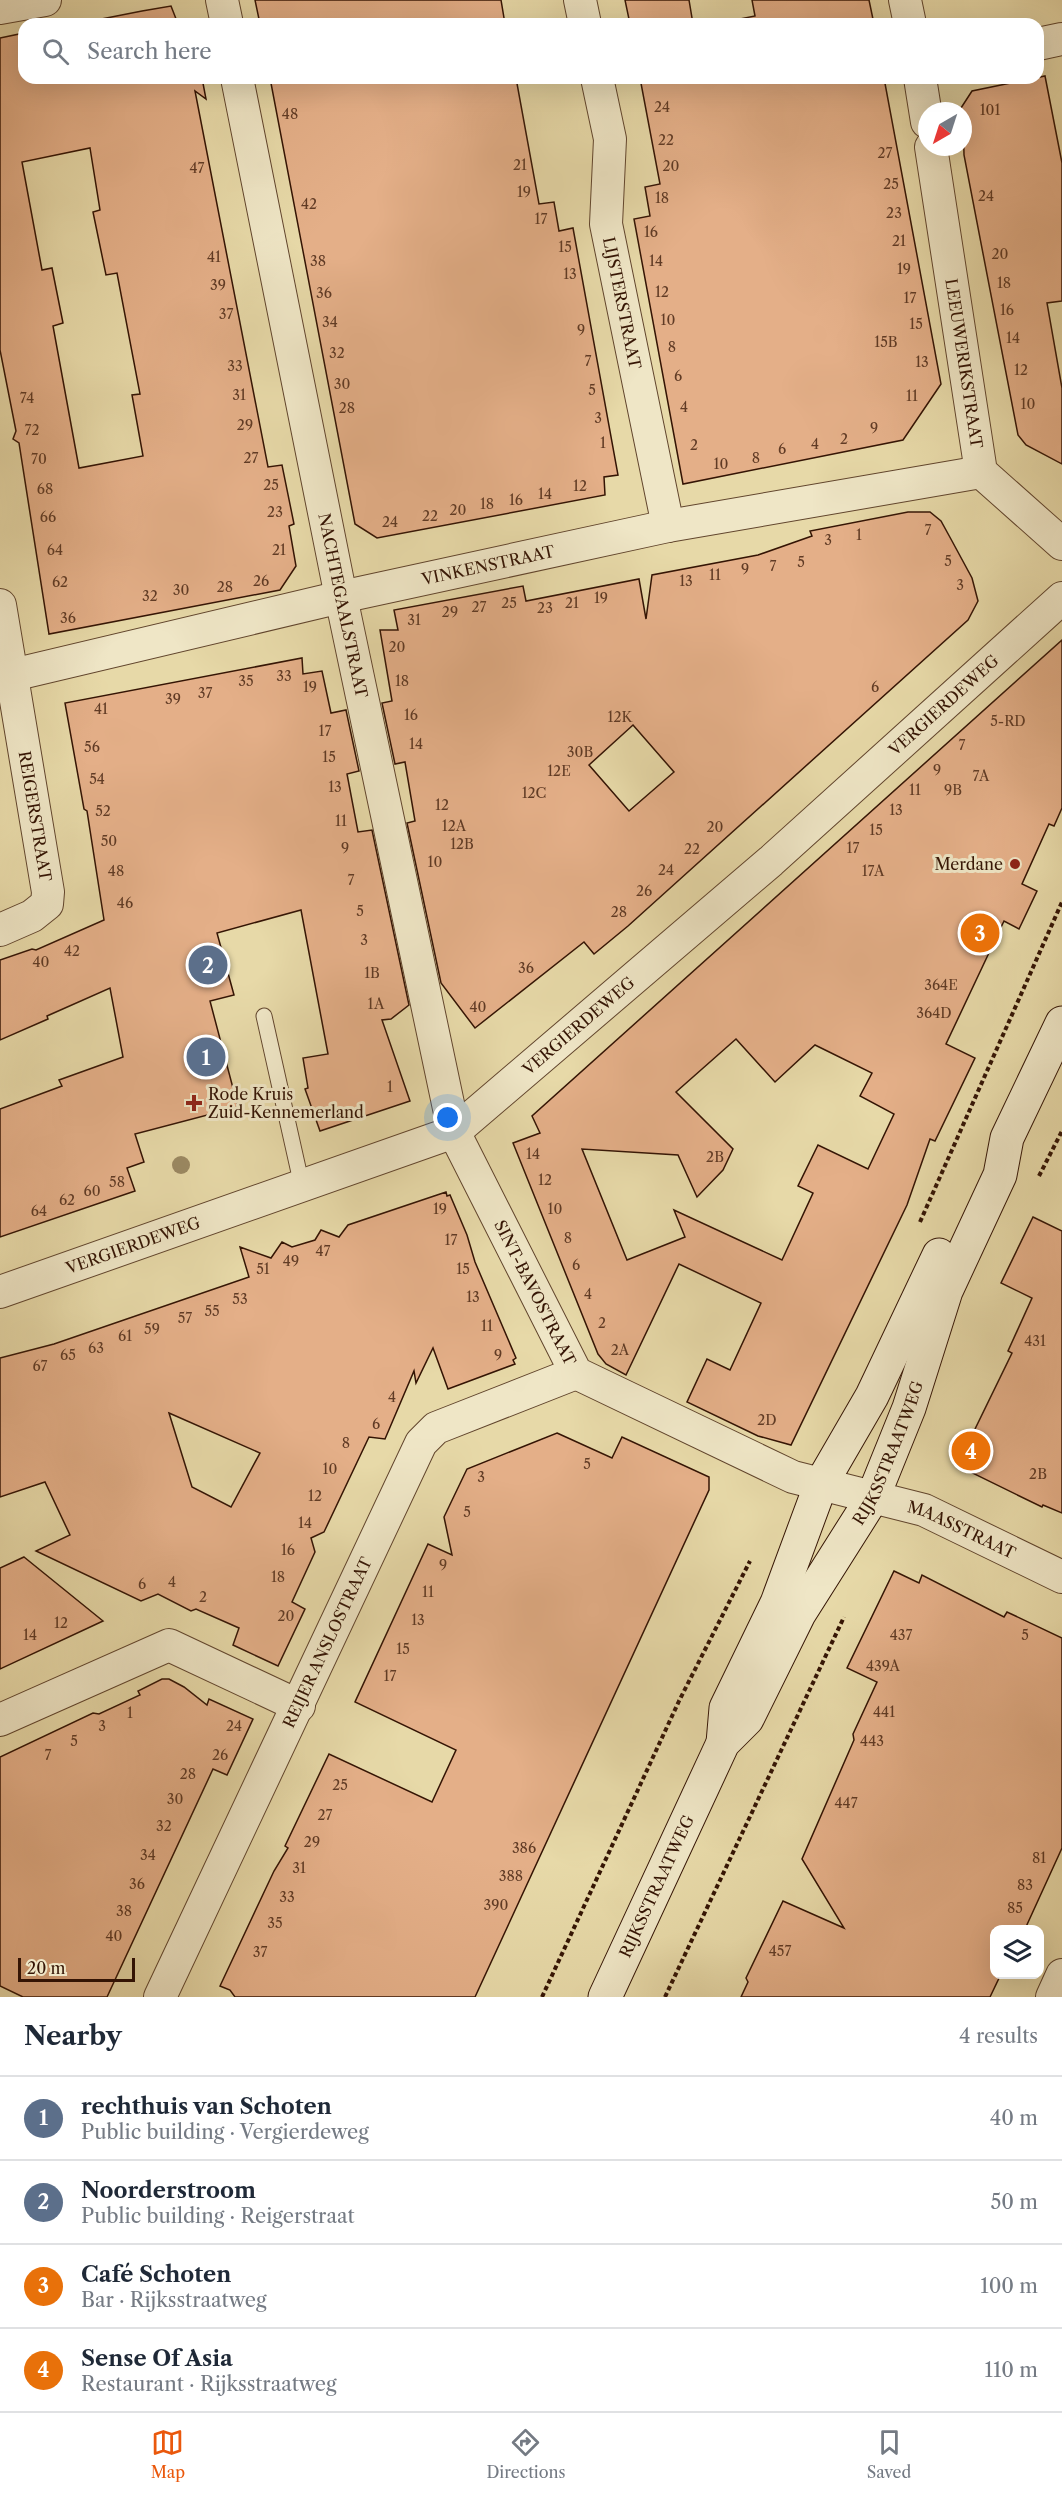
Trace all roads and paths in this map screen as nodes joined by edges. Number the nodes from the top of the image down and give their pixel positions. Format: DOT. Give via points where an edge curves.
graph roads {
  1 [pos="45,0"];
  2 [pos="222,0"];
  3 [pos="580,0"];
  4 [pos="905,0"];
  5 [pos="0,8"];
  6 [pos="226,18"];
  7 [pos="584,18"];
  8 [pos="909,18"];
  9 [pos="1062,39"];
  10 [pos="1044,43"];
  11 [pos="238,84"];
  12 [pos="598,84"];
  13 [pos="921,84"];
  14 [pos="924,102"];
  15 [pos="932,156"];
  16 [pos="981,472"];
  17 [pos="668,525"];
  18 [pos="1062,544"];
  19 [pos="340,597"];
  20 [pos="1062,598"];
  21 [pos="0,604"];
  22 [pos="6,677"];
  23 [pos="0,930"];
  24 [pos="264,1016"];
  25 [pos="1062,1023"];
  26 [pos="454,1132"];
  27 [pos="1007,1138"];
  28 [pos="302,1186"];
  29 [pos="0,1292"];
  30 [pos="576,1373"];
  31 [pos="821,1484"];
  32 [pos="873,1497"];
  33 [pos="1062,1577"];
  34 [pos="299,1706"];
  35 [pos="0,1720"];
  36 [pos="723,1743"];
  37 [pos="1062,1975"];
  38 [pos="160,1997"];
  39 [pos="604,1997"];
  40 [pos="1052,1997"];
  1 -- 5 [label="street"];
  2 -- 6 [label="street"];
  3 -- 7 [label="street"];
  4 -- 8 [label="street"];
  9 -- 10 [label="street"];
  11 -- 19 [label="street, NACHTEGAALSTRAAT"];
  12 -- 17 [label="street, LIJSTERSTRAAT" via="610,139 606,224"];
  13 -- 14 [label="street"];
  15 -- 16 [label="street, LEEUWERIKSTRAAT"];
  16 -- 17 [label="street, VINKENSTRAAT"];
  16 -- 18 [label="street, LEEUWERIKSTRAAT"];
  17 -- 19 [label="street, VINKENSTRAAT"];
  19 -- 22 [label="street, VINKENSTRAAT"];
  19 -- 26 [label="street, NACHTEGAALSTRAAT"];
  20 -- 26 [label="street, VERGIERDEWEG" via="771,861"];
  21 -- 22 [label="street, REIGERSTRAAT"];
  22 -- 23 [label="street, REIGERSTRAAT" via="48,892 47,904 32,916"];
  24 -- 28 [label="lane"];
  25 -- 27 [label="main road, RIJKSSTRAATWEG"];
  26 -- 28 [label="street, VERGIERDEWEG"];
  26 -- 30 [label="street, SINT-BAVOSTRAAT"];
  27 -- 31 [label="main road, RIJKSSTRAATWEG" via="982,1166 872,1396"];
  27 -- 32 [label="main road, RIJKSSTRAATWEG" via="999,1175 945,1291 909,1408"];
  28 -- 29 [label="street, VERGIERDEWEG"];
  30 -- 31 [label="street, SINT-BAVOSTRAAT" via="793,1477"];
  30 -- 34 [label="street, REIJER ANSLOSTRAAT" via="436,1428 421,1443"];
  31 -- 32 [label="street, MAASSTRAAT"];
  31 -- 36 [label="main road, RIJKSSTRAATWEG" via="777,1603 726,1708"];
  32 -- 33 [label="street, MAASSTRAAT" via="924,1510"];
  32 -- 36 [label="main road, RIJKSSTRAATWEG" via="799,1614 747,1719"];
  34 -- 35 [label="street" via="169,1645"];
  34 -- 38 [label="street, REIJER ANSLOSTRAAT"];
  36 -- 39 [label="main road, RIJKSSTRAATWEG"];
  37 -- 40 [label="street"];
}
